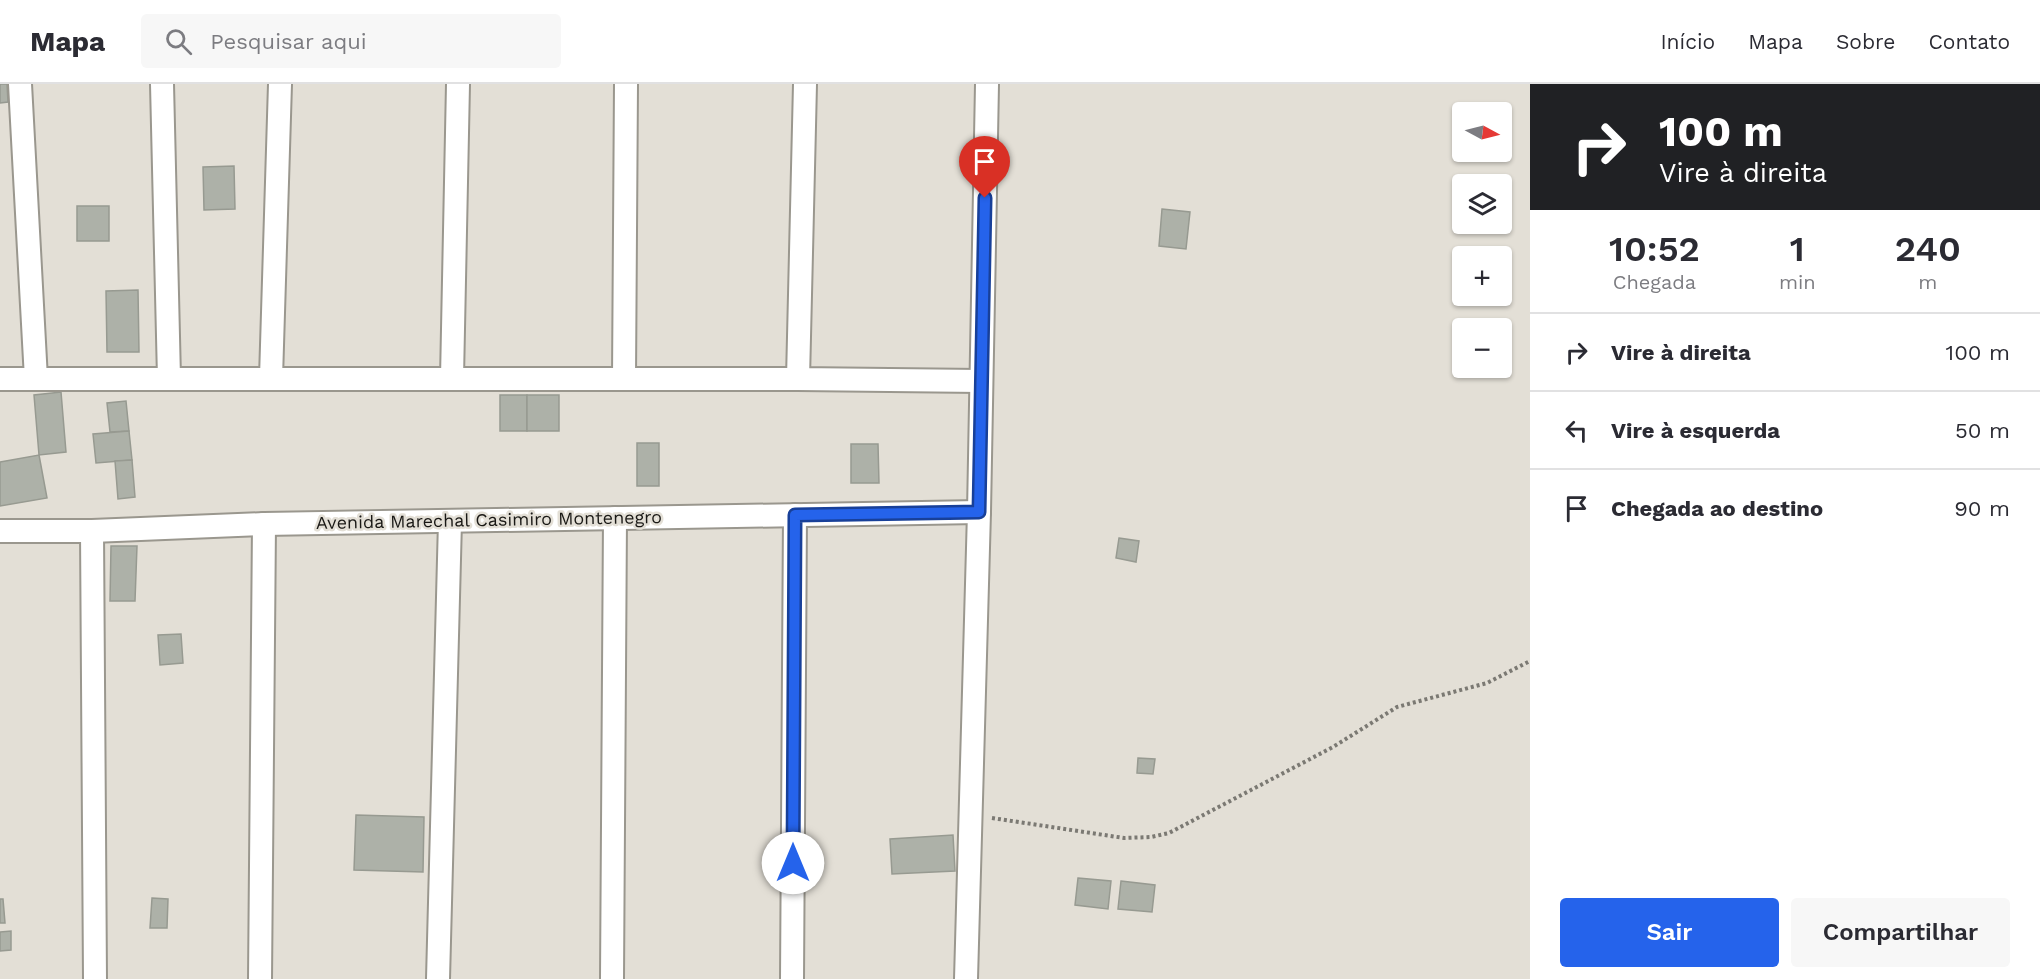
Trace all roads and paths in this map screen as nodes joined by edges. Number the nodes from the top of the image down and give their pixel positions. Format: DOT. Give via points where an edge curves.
graph roads {
  1 [pos="20,84"];
  2 [pos="162,84"];
  3 [pos="280,84"];
  4 [pos="458,84"];
  5 [pos="626,84"];
  6 [pos="805,84"];
  7 [pos="987,84"];
  8 [pos="0,378"];
  9 [pos="36,378"];
  10 [pos="170,378"];
  11 [pos="271,378"];
  12 [pos="452,378"];
  13 [pos="624,378"];
  14 [pos="798,379"];
  15 [pos="981,381"];
  16 [pos="979,512"];
  17 [pos="795,515"];
  18 [pos="615,518"];
  19 [pos="450,521"];
  20 [pos="264,524"];
  21 [pos="0,531"];
  22 [pos="92,531"];
  23 [pos="1530,661"];
  24 [pos="971,814"];
  25 [pos="95,979"];
  26 [pos="260,979"];
  27 [pos="438,979"];
  28 [pos="612,979"];
  29 [pos="792,979"];
  30 [pos="966,979"];
  1 -- 9 [label="street"];
  2 -- 10 [label="street"];
  3 -- 11 [label="street"];
  4 -- 12 [label="street"];
  5 -- 13 [label="street"];
  6 -- 14 [label="street"];
  7 -- 15 [label="street"];
  8 -- 9 [label="street"];
  9 -- 10 [label="street"];
  10 -- 11 [label="street"];
  11 -- 12 [label="street"];
  12 -- 13 [label="street"];
  13 -- 14 [label="street"];
  14 -- 15 [label="street"];
  15 -- 16 [label="street"];
  16 -- 17 [label="street, Avenida Marechal Casimiro Montenegro"];
  16 -- 24 [label="street"];
  17 -- 18 [label="street, Avenida Marechal Casimiro Montenegro"];
  17 -- 29 [label="street"];
  18 -- 19 [label="street, Avenida Marechal Casimiro Montenegro"];
  18 -- 28 [label="street"];
  19 -- 20 [label="street, Avenida Marechal Casimiro Montenegro"];
  19 -- 27 [label="street"];
  20 -- 22 [label="street, Avenida Marechal Casimiro Montenegro"];
  20 -- 26 [label="street"];
  21 -- 22 [label="street, Avenida Marechal Casimiro Montenegro"];
  22 -- 25 [label="street"];
  23 -- 24 [label="path" via="1487,683 1397,707 1334,747 1169,833 1124,838"];
  24 -- 30 [label="street"];
}
